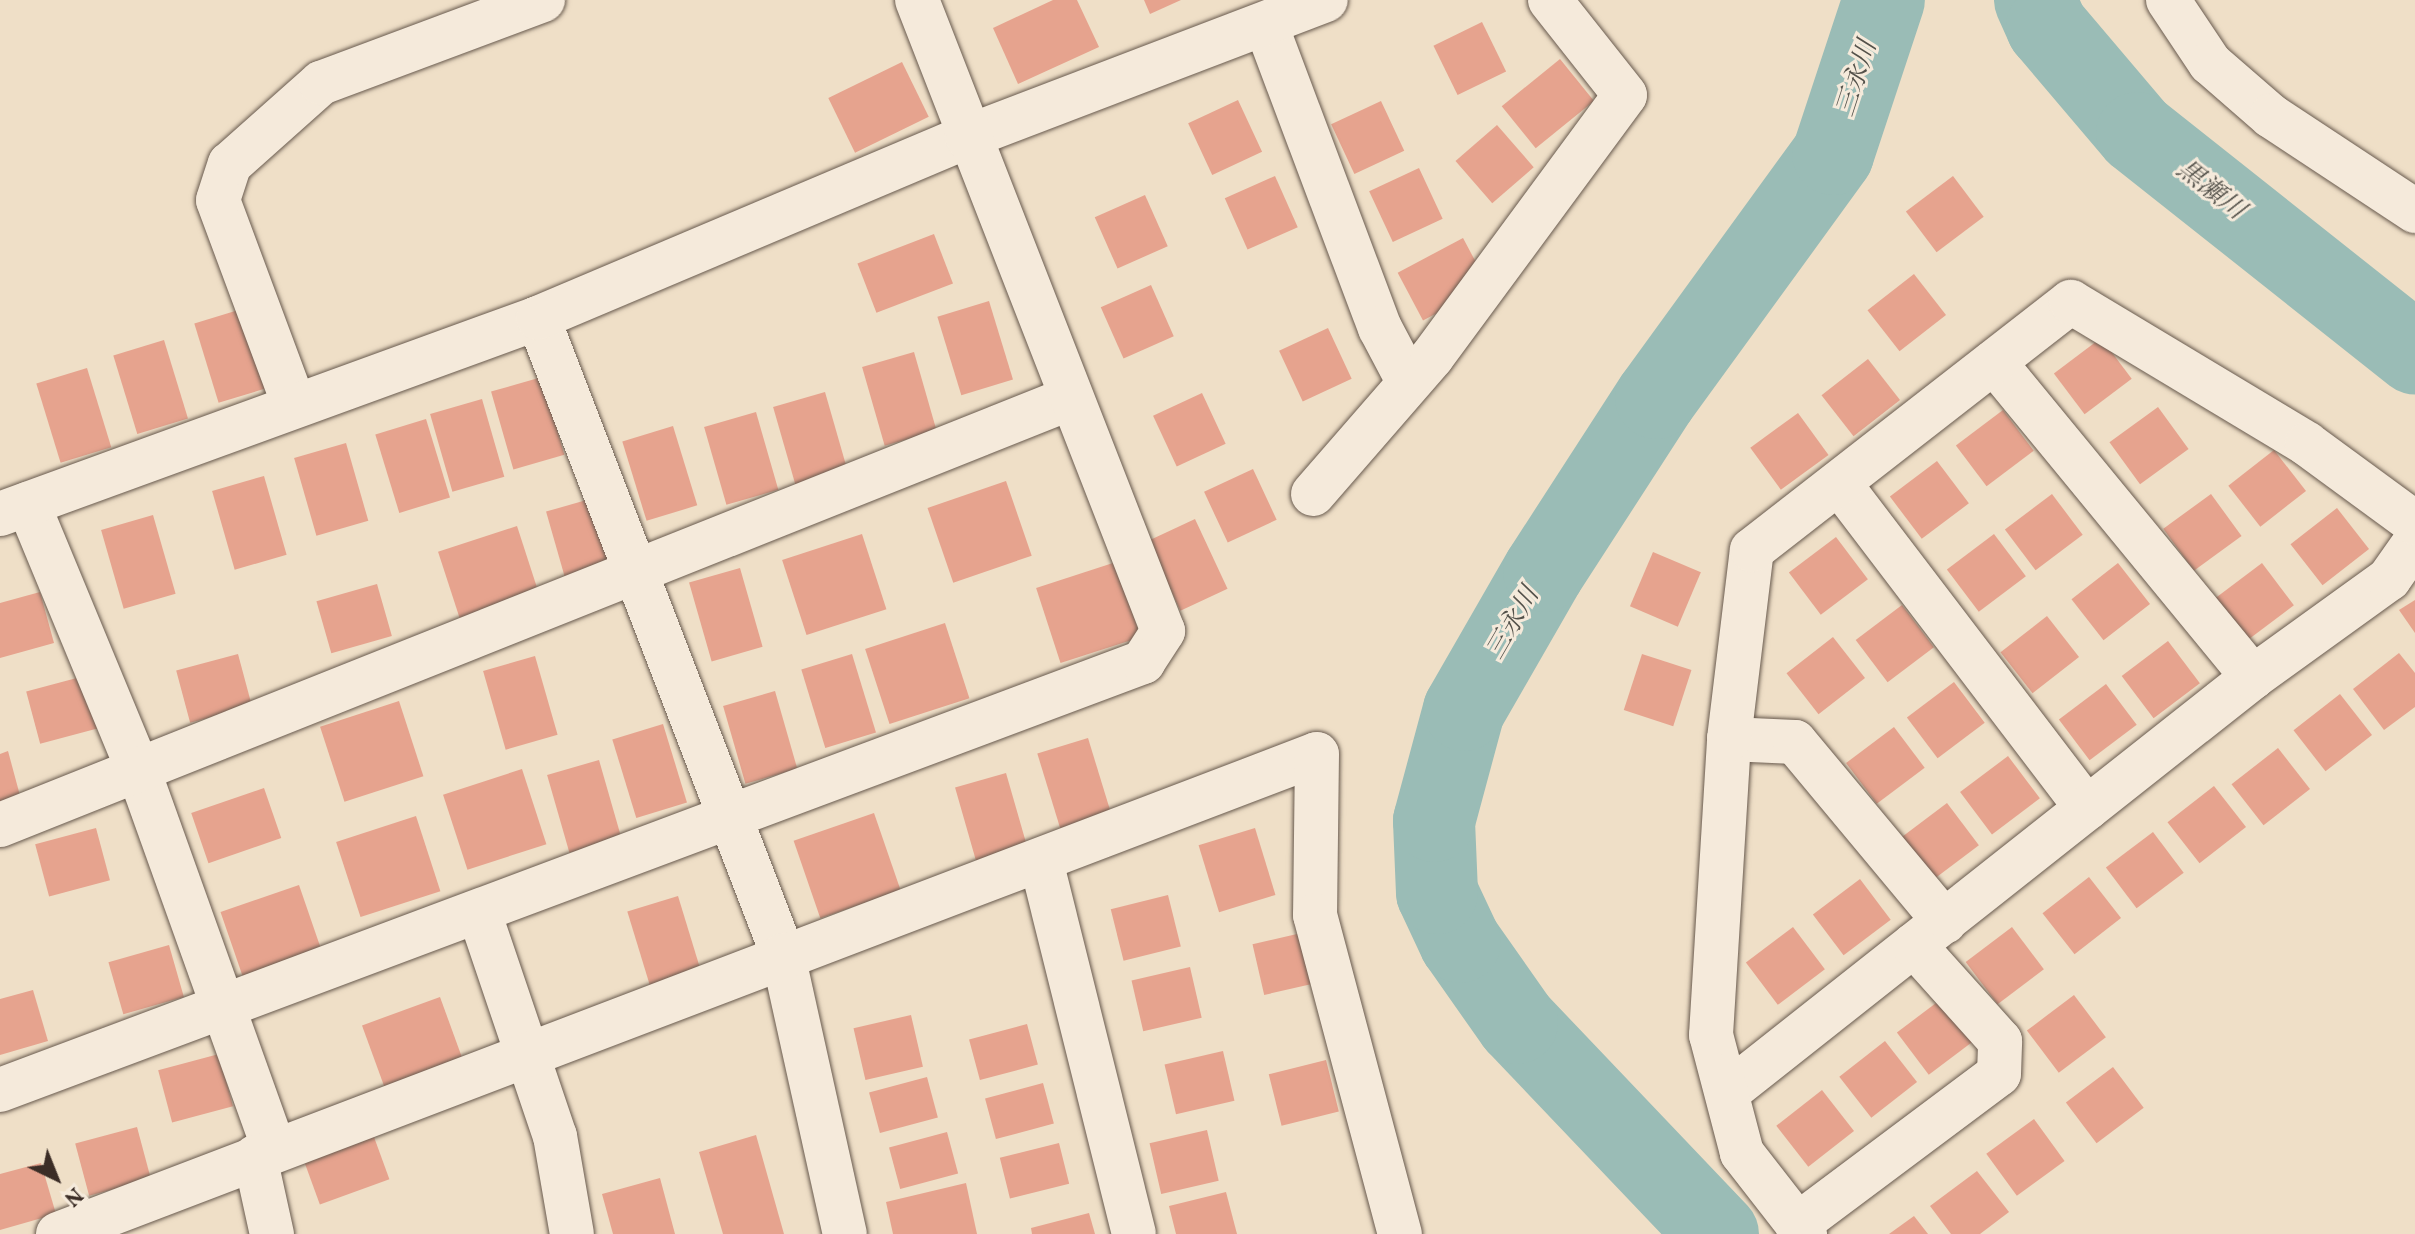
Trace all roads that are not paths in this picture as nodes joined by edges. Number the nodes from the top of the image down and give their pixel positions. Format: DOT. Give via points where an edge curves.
graph roads {
  1 [pos="543,0"];
  2 [pos="917,0"];
  3 [pos="1326,0"];
  4 [pos="1550,0"];
  5 [pos="2168,0"];
  6 [pos="1266,25"];
  7 [pos="967,137"];
  8 [pos="2406,190"];
  9 [pos="538,318"];
  10 [pos="1994,362"];
  11 [pos="1408,381"];
  12 [pos="1071,398"];
  13 [pos="293,402"];
  14 [pos="1839,483"];
  15 [pos="1313,494"];
  16 [pos="14,509"];
  17 [pos="2415,523"];
  18 [pos="2415,542"];
  19 [pos="637,569"];
  20 [pos="2253,677"];
  21 [pos="1729,739"];
  22 [pos="138,769"];
  23 [pos="2087,808"];
  24 [pos="735,816"];
  25 [pos="0,825"];
  26 [pos="1041,861"];
  27 [pos="479,912"];
  28 [pos="1929,933"];
  29 [pos="783,955"];
  30 [pos="223,1008"];
  31 [pos="527,1052"];
  32 [pos="0,1090"];
  33 [pos="1729,1091"];
  34 [pos="264,1153"];
  35 [pos="1801,1230"];
  36 [pos="58,1234"];
  37 [pos="272,1234"];
  38 [pos="572,1234"];
  39 [pos="845,1234"];
  40 [pos="1134,1234"];
  41 [pos="1400,1234"];
  1 -- 13 [label="street" via="321,83 230,164 218,200"];
  2 -- 7 [label="street"];
  3 -- 6 [label="street"];
  4 -- 11 [label="street" via="1625,95"];
  5 -- 8 [label="street" via="2210,63 2261,108"];
  6 -- 7 [label="street"];
  6 -- 11 [label="street" via="1380,328"];
  7 -- 9 [label="street"];
  7 -- 12 [label="street"];
  9 -- 13 [label="street"];
  9 -- 19 [label="street"];
  10 -- 14 [label="street"];
  10 -- 17 [label="street" via="2071,302 2307,444"];
  10 -- 20 [label="street"];
  11 -- 15 [label="street"];
  12 -- 19 [label="street"];
  12 -- 24 [label="street" via="1163,631 1143,662"];
  13 -- 16 [label="street"];
  14 -- 21 [label="street" via="1752,550"];
  14 -- 23 [label="street"];
  16 -- 22 [label="street"];
  18 -- 20 [label="street" via="2389,579"];
  19 -- 22 [label="street"];
  19 -- 24 [label="street"];
  20 -- 23 [label="street"];
  21 -- 28 [label="street" via="1795,742"];
  21 -- 33 [label="street" via="1711,1035"];
  22 -- 25 [label="street"];
  22 -- 30 [label="street"];
  23 -- 28 [label="street"];
  24 -- 27 [label="street"];
  24 -- 29 [label="street"];
  26 -- 29 [label="street"];
  26 -- 40 [label="street"];
  26 -- 41 [label="street" via="1317,754 1315,915"];
  27 -- 30 [label="street"];
  27 -- 31 [label="street"];
  28 -- 33 [label="street"];
  28 -- 35 [label="street" via="2000,1041 1999,1074"];
  29 -- 31 [label="street"];
  29 -- 39 [label="street"];
  30 -- 32 [label="street"];
  30 -- 34 [label="street"];
  31 -- 34 [label="street"];
  31 -- 38 [label="street" via="555,1136"];
  33 -- 35 [label="street" via="1742,1153"];
  34 -- 36 [label="street"];
  34 -- 37 [label="street"];
}
